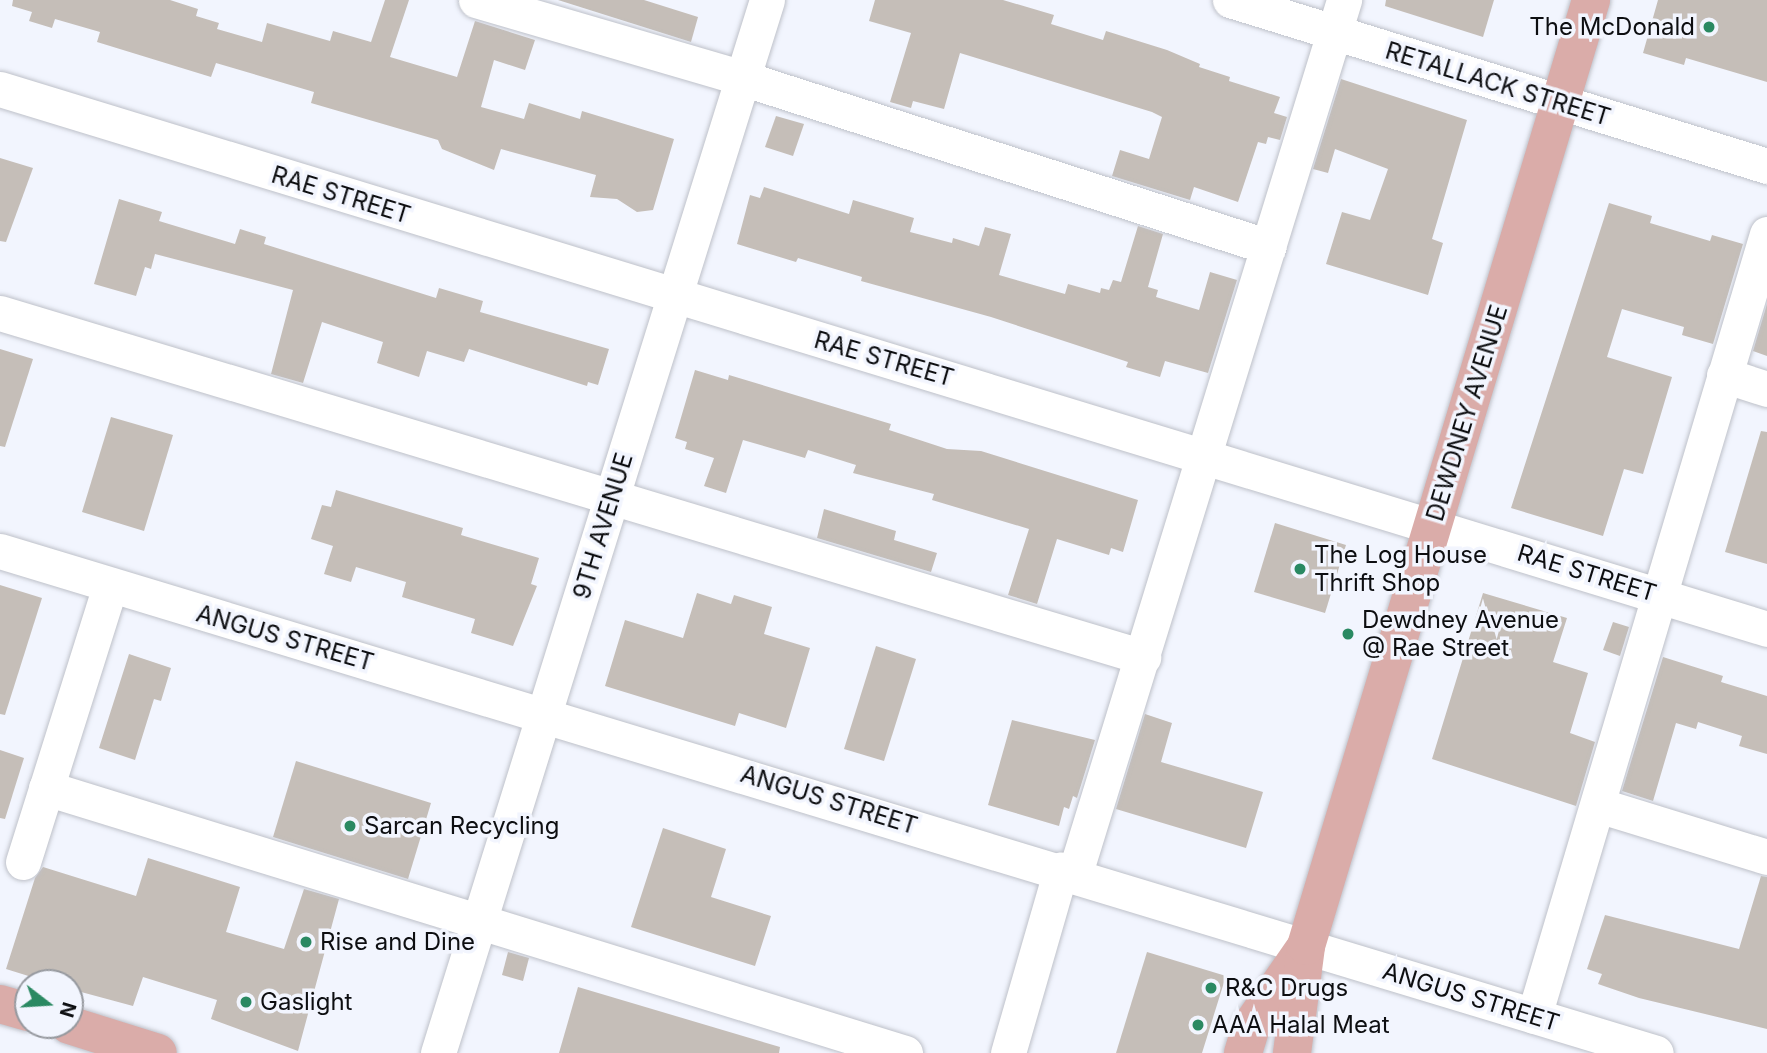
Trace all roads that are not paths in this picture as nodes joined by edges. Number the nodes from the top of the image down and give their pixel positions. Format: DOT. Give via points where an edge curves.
graph roads {
  1 [pos="476,0"];
  2 [pos="767,0"];
  3 [pos="1230,0"];
  4 [pos="1591,0"];
  5 [pos="1340,16"];
  6 [pos="742,78"];
  7 [pos="0,89"];
  8 [pos="1560,103"];
  9 [pos="1767,166"];
  10 [pos="1767,233"];
  11 [pos="1269,247"];
  12 [pos="674,297"];
  13 [pos="0,313"];
  14 [pos="1724,375"];
  15 [pos="1767,389"];
  16 [pos="1203,454"];
  17 [pos="612,498"];
  18 [pos="1433,525"];
  19 [pos="0,551"];
  20 [pos="110,586"];
  21 [pos="1659,596"];
  22 [pos="1767,629"];
  23 [pos="1143,657"];
  24 [pos="544,715"];
  25 [pos="46,789"];
  26 [pos="1598,805"];
  27 [pos="1767,857"];
  28 [pos="23,862"];
  29 [pos="1068,871"];
  30 [pos="480,923"];
  31 [pos="1306,946"];
  32 [pos="1534,1016"];
  33 [pos="84,1030"];
  34 [pos="158,1053"];
  35 [pos="438,1053"];
  36 [pos="905,1053"];
  37 [pos="1008,1053"];
  38 [pos="1243,1053"];
  39 [pos="1292,1053"];
  40 [pos="1656,1053"];
  1 -- 6 [label="street"];
  2 -- 6 [label="street, 9TH AVENUE"];
  3 -- 5 [label="street, RETALLACK STREET"];
  4 -- 8 [label="main road, DEWDNEY AVENUE"];
  5 -- 8 [label="street, RETALLACK STREET"];
  5 -- 11 [label="street"];
  6 -- 11 [label="street"];
  6 -- 12 [label="street, 9TH AVENUE"];
  7 -- 12 [label="street, RAE STREET"];
  8 -- 9 [label="street, RETALLACK STREET"];
  8 -- 18 [label="main road, DEWDNEY AVENUE"];
  10 -- 14 [label="street"];
  11 -- 16 [label="street"];
  12 -- 16 [label="street, RAE STREET"];
  12 -- 17 [label="street, 9TH AVENUE"];
  13 -- 17 [label="street"];
  14 -- 15 [label="street"];
  14 -- 21 [label="street"];
  16 -- 18 [label="street, RAE STREET"];
  16 -- 23 [label="street"];
  17 -- 23 [label="street"];
  17 -- 24 [label="street, 9TH AVENUE"];
  18 -- 21 [label="street, RAE STREET"];
  18 -- 31 [label="main road, DEWDNEY AVENUE"];
  19 -- 20 [label="street, ANGUS STREET"];
  20 -- 24 [label="street, ANGUS STREET"];
  20 -- 25 [label="street"];
  21 -- 22 [label="street, RAE STREET"];
  21 -- 26 [label="street"];
  23 -- 29 [label="street"];
  24 -- 29 [label="street, ANGUS STREET"];
  24 -- 30 [label="street, 9TH AVENUE"];
  25 -- 28 [label="street"];
  25 -- 30 [label="street"];
  26 -- 27 [label="street"];
  26 -- 32 [label="street"];
  29 -- 31 [label="street, ANGUS STREET"];
  29 -- 37 [label="street"];
  30 -- 35 [label="street, 9TH AVENUE"];
  30 -- 36 [label="street"];
  31 -- 32 [label="street, ANGUS STREET"];
  31 -- 38 [label="main road, DEWDNEY AVENUE" via="1251,1026"];
  31 -- 39 [label="main road, DEWDNEY AVENUE"];
  32 -- 40 [label="street, ANGUS STREET"];
  33 -- 34 [label="main road"];
}
